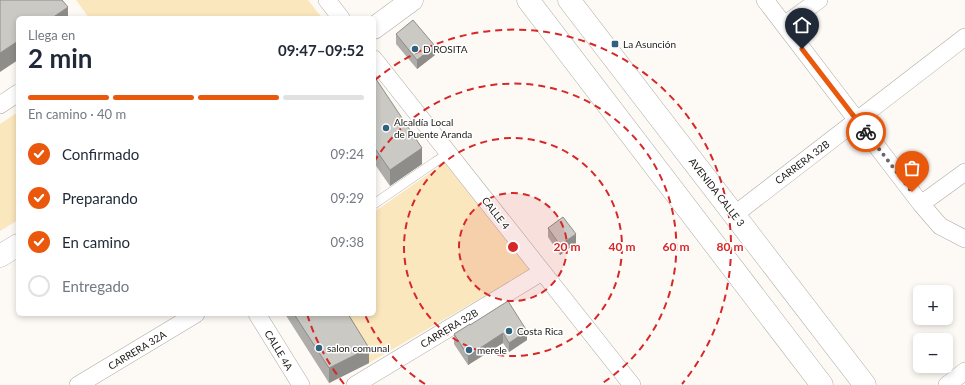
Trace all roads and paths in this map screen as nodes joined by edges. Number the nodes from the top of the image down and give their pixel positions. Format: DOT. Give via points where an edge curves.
graph roads {
  1 [pos="327,0"];
  2 [pos="412,0"];
  3 [pos="528,0"];
  4 [pos="568,0"];
  5 [pos="765,0"];
  6 [pos="819,0"];
  7 [pos="339,16"];
  8 [pos="784,26"];
  9 [pos="376,27"];
  10 [pos="965,37"];
  11 [pos="376,62"];
  12 [pos="16,93"];
  13 [pos="0,105"];
  14 [pos="857,120"];
  15 [pos="449,153"];
  16 [pos="965,172"];
  17 [pos="376,203"];
  18 [pos="921,204"];
  19 [pos="734,215"];
  20 [pos="965,239"];
  21 [pos="16,246"];
  22 [pos="0,256"];
  23 [pos="542,272"];
  24 [pos="193,316"];
  25 [pos="258,316"];
  26 [pos="965,371"];
  27 [pos="78,385"];
  28 [pos="301,385"];
  29 [pos="355,385"];
  30 [pos="632,385"];
  31 [pos="822,385"];
  32 [pos="865,385"];
  33 [pos="947,385"];
  1 -- 7 [label="street"];
  2 -- 9 [label="main road"];
  3 -- 31 [label="main road"];
  4 -- 19 [label="main road, AVENIDA CALLE 3"];
  5 -- 8 [label="street"];
  6 -- 8 [label="street"];
  8 -- 14 [label="street"];
  10 -- 14 [label="street, CARRERA 32B"];
  11 -- 15 [label="street, CALLE 4"];
  12 -- 13 [label="street"];
  14 -- 18 [label="street"];
  14 -- 19 [label="street, CARRERA 32B"];
  15 -- 17 [label="lane"];
  15 -- 23 [label="street, CALLE 4"];
  16 -- 18 [label="street"];
  18 -- 20 [label="street" via="940,226"];
  19 -- 32 [label="main road, AVENIDA CALLE 3"];
  21 -- 22 [label="main road"];
  23 -- 29 [label="street, CARRERA 32B"];
  23 -- 30 [label="street, CALLE 4"];
  24 -- 27 [label="street, CARRERA 32A"];
  25 -- 28 [label="street, CALLE 4A"];
  26 -- 33 [label="street"];
}
